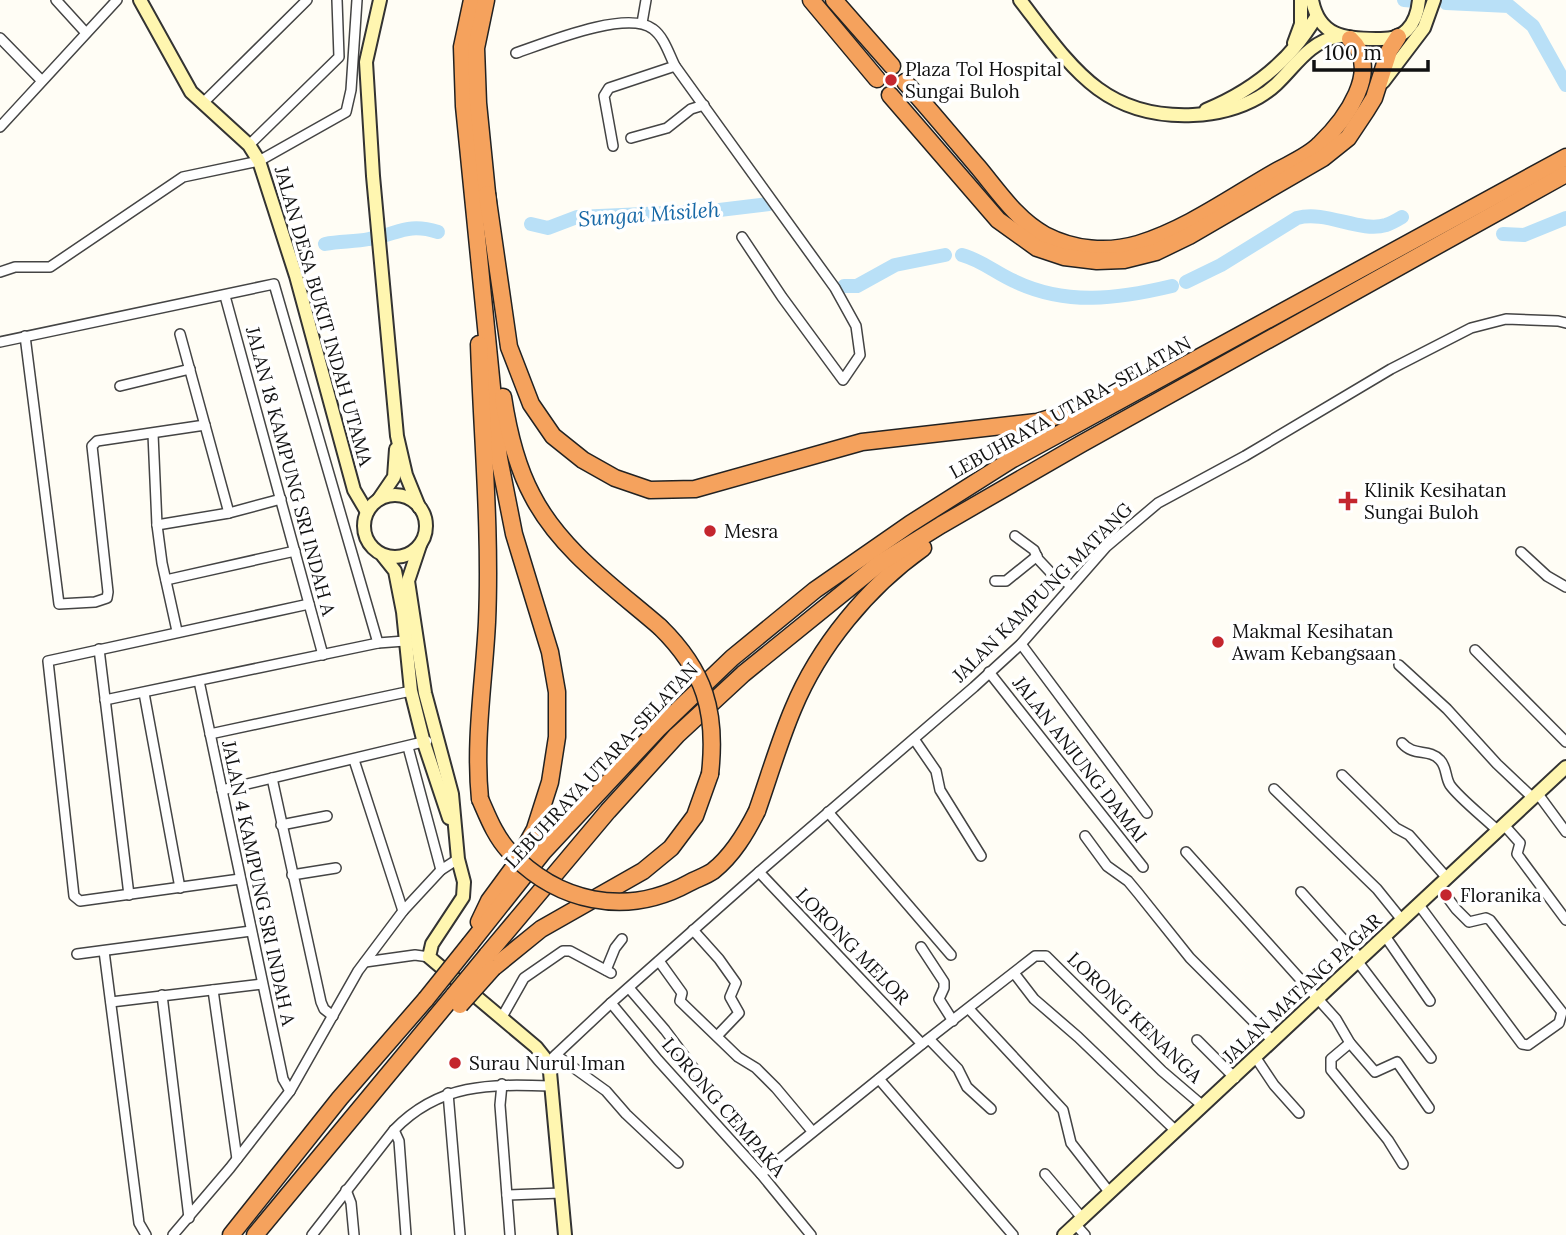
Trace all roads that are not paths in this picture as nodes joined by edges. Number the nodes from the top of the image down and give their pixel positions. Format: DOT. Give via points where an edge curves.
graph roads {
  1 [pos="56,0"];
  2 [pos="117,0"];
  3 [pos="140,0"];
  4 [pos="307,0"];
  5 [pos="337,0"];
  6 [pos="357,0"];
  7 [pos="380,0"];
  8 [pos="472,0"];
  9 [pos="486,0"];
  10 [pos="646,0"];
  11 [pos="811,0"];
  12 [pos="834,0"];
  13 [pos="1020,0"];
  14 [pos="1301,0"];
  15 [pos="1312,0"];
  16 [pos="1419,0"];
  17 [pos="1434,0"];
  18 [pos="1316,17"];
  19 [pos="642,23"];
  20 [pos="86,33"];
  21 [pos="1344,37"];
  22 [pos="1398,37"];
  23 [pos="0,38"];
  24 [pos="469,47"];
  25 [pos="1292,50"];
  26 [pos="516,53"];
  27 [pos="675,66"];
  28 [pos="892,66"];
  29 [pos="877,79"];
  30 [pos="41,80"];
  31 [pos="905,82"];
  32 [pos="890,95"];
  33 [pos="1374,98"];
  34 [pos="203,103"];
  35 [pos="704,106"];
  36 [pos="1193,115"];
  37 [pos="0,127"];
  38 [pos="631,138"];
  39 [pos="249,145"];
  40 [pos="613,146"];
  41 [pos="969,156"];
  42 [pos="1566,157"];
  43 [pos="259,161"];
  44 [pos="953,169"];
  45 [pos="1566,174"];
  46 [pos="481,200"];
  47 [pos="742,237"];
  48 [pos="0,272"];
  49 [pos="225,296"];
  50 [pos="1566,323"];
  51 [pos="1253,329"];
  52 [pos="180,334"];
  53 [pos="24,336"];
  54 [pos="0,342"];
  55 [pos="190,369"];
  56 [pos="120,386"];
  57 [pos="205,425"];
  58 [pos="153,434"];
  59 [pos="397,436"];
  60 [pos="281,499"];
  61 [pos="379,499"];
  62 [pos="983,502"];
  63 [pos="419,506"];
  64 [pos="367,512"];
  65 [pos="229,513"];
  66 [pos="157,525"];
  67 [pos="1015,536"];
  68 [pos="420,545"];
  69 [pos="295,551"];
  70 [pos="1521,552"];
  71 [pos="383,556"];
  72 [pos="1037,556"];
  73 [pos="166,580"];
  74 [pos="995,581"];
  75 [pos="1071,586"];
  76 [pos="1566,587"];
  77 [pos="309,604"];
  78 [pos="177,631"];
  79 [pos="405,641"];
  80 [pos="378,643"];
  81 [pos="1021,643"];
  82 [pos="99,649"];
  83 [pos="1475,650"];
  84 [pos="323,655"];
  85 [pos="1399,665"];
  86 [pos="989,672"];
  87 [pos="199,681"];
  88 [pos="411,691"];
  89 [pos="144,693"];
  90 [pos="106,700"];
  91 [pos="436,730"];
  92 [pos="210,734"];
  93 [pos="914,739"];
  94 [pos="1566,742"];
  95 [pos="424,743"];
  96 [pos="1402,743"];
  97 [pos="408,747"];
  98 [pos="354,760"];
  99 [pos="1566,767"];
  100 [pos="1342,775"];
  101 [pos="272,778"];
  102 [pos="1274,789"];
  103 [pos="222,790"];
  104 [pos="1535,796"];
  105 [pos="828,812"];
  106 [pos="1147,813"];
  107 [pos="327,817"];
  108 [pos="281,825"];
  109 [pos="1501,828"];
  110 [pos="454,831"];
  111 [pos="1566,832"];
  112 [pos="1085,836"];
  113 [pos="1186,852"];
  114 [pos="981,856"];
  115 [pos="458,859"];
  116 [pos="1143,867"];
  117 [pos="336,868"];
  118 [pos="441,870"];
  119 [pos="759,872"];
  120 [pos="292,875"];
  121 [pos="240,879"];
  122 [pos="1443,882"];
  123 [pos="180,888"];
  124 [pos="1301,892"];
  125 [pos="129,895"];
  126 [pos="1419,905"];
  127 [pos="403,911"];
  128 [pos="1402,920"];
  129 [pos="1566,920"];
  130 [pos="693,930"];
  131 [pos="251,931"];
  132 [pos="1385,936"];
  133 [pos="622,939"];
  134 [pos="470,944"];
  135 [pos="920,947"];
  136 [pos="104,951"];
  137 [pos="77,954"];
  138 [pos="951,955"];
  139 [pos="429,957"];
  140 [pos="365,961"];
  141 [pos="659,961"];
  142 [pos="1359,961"];
  143 [pos="490,962"];
  144 [pos="1014,973"];
  145 [pos="262,984"];
  146 [pos="629,988"];
  147 [pos="213,990"];
  148 [pos="162,995"];
  149 [pos="1318,999"];
  150 [pos="1430,1001"];
  151 [pos="111,1002"];
  152 [pos="611,1003"];
  153 [pos="969,1009"];
  154 [pos="333,1016"];
  155 [pos="502,1017"];
  156 [pos="953,1021"];
  157 [pos="717,1036"];
  158 [pos="1197,1040"];
  159 [pos="925,1041"];
  160 [pos="1273,1041"];
  161 [pos="1350,1043"];
  162 [pos="1255,1058"];
  163 [pos="1431,1058"];
  164 [pos="551,1059"];
  165 [pos="1235,1077"];
  166 [pos="701,1078"];
  167 [pos="879,1079"];
  168 [pos="502,1084"];
  169 [pos="551,1086"];
  170 [pos="290,1091"];
  171 [pos="448,1093"];
  172 [pos="1203,1107"];
  173 [pos="1429,1108"];
  174 [pos="991,1109"];
  175 [pos="1299,1113"];
  176 [pos="394,1130"];
  177 [pos="1176,1131"];
  178 [pos="812,1132"];
  179 [pos="237,1159"];
  180 [pos="678,1163"];
  181 [pos="1403,1164"];
  182 [pos="761,1174"];
  183 [pos="1045,1174"];
  184 [pos="346,1191"];
  185 [pos="561,1193"];
  186 [pos="1110,1193"];
  187 [pos="507,1195"];
  188 [pos="189,1218"];
  189 [pos="1081,1226"];
  190 [pos="146,1235"];
  191 [pos="173,1235"];
  192 [pos="231,1235"];
  193 [pos="256,1235"];
  194 [pos="312,1235"];
  195 [pos="354,1235"];
  196 [pos="406,1235"];
  197 [pos="460,1235"];
  198 [pos="510,1235"];
  199 [pos="565,1235"];
  200 [pos="811,1235"];
  201 [pos="1013,1235"];
  202 [pos="1064,1235"];
  1 -- 20 [label="street"];
  2 -- 20 [label="street"];
  3 -- 34 [label="street, JALAN DESA BUKIT INDAH UTAMA" via="191,92"];
  4 -- 34 [label="street"];
  5 -- 39 [label="street" via="339,57"];
  6 -- 43 [label="street" via="351,90 345,112"];
  7 -- 59 [label="street" via="366,62"];
  8 -- 24 [label="highway"];
  9 -- 24 [label="highway"];
  10 -- 19 [label="street"];
  11 -- 29 [label="highway"];
  12 -- 28 [label="highway"];
  13 -- 36 [label="street" via="1091,85 1129,107 1152,114"];
  14 -- 25 [label="street" via="1301,24"];
  15 -- 18 [label="street"];
  16 -- 22 [label="street" via="1413,22"];
  17 -- 33 [label="street" via="1424,28"];
  18 -- 21 [label="street"];
  18 -- 25 [label="street"];
  19 -- 26 [label="street" via="599,27"];
  19 -- 27 [label="street" via="654,29"];
  20 -- 30 [label="street"];
  21 -- 22 [label="street"];
  21 -- 36 [label="street" via="1326,39 1308,49 1261,96 1230,110"];
  21 -- 41 [label="highway" via="1359,47 1363,78 1347,111 1319,146 1178,228 1137,244 1095,250 1044,234 1018,215"];
  22 -- 33 [label="highway"];
  23 -- 30 [label="street"];
  24 -- 46 [label="highway"];
  25 -- 36 [label="street" via="1248,89"];
  27 -- 35 [label="street"];
  27 -- 40 [label="street" via="609,88 604,96"];
  30 -- 37 [label="street"];
  31 -- 41 [label="highway"];
  32 -- 44 [label="highway"];
  33 -- 44 [label="highway" via="1348,138 1323,158 1156,253 1124,260 1064,257 1037,248 998,220"];
  34 -- 39 [label="street, JALAN DESA BUKIT INDAH UTAMA"];
  35 -- 38 [label="street" via="691,109 667,128"];
  35 -- 47 [label="street" via="835,288 856,326 860,355 843,380"];
  39 -- 43 [label="street, JALAN DESA BUKIT INDAH UTAMA"];
  41 -- 44 [label="highway"];
  42 -- 51 [label="highway, LEBUHRAYA UTARA–SELATAN"];
  43 -- 48 [label="street" via="183,177 50,267"];
  43 -- 64 [label="street, JALAN DESA BUKIT INDAH UTAMA" via="296,276 354,490"];
  45 -- 62 [label="highway, LEBUHRAYA UTARA–SELATAN"];
  46 -- 51 [label="highway" via="509,347 531,404 553,436 583,460 650,490 695,489 862,442 1037,422 1073,411"];
  46 -- 62 [label="highway, bridge" via="487,622 477,754 481,799 490,823 507,849 537,876 579,897 637,902 673,892 712,871 741,841 757,811 793,708 828,644 908,558"];
  46 -- 134 [label="highway" via="499,458 514,534 550,652 557,692 557,737 550,782 535,829 484,911"];
  46 -- 143 [label="highway, bridge" via="503,394 514,451 532,496 588,566 678,645 708,702 714,742 710,774 695,816 671,848 643,871"];
  49 -- 53 [label="street"];
  49 -- 60 [label="street, JALAN 18 KAMPUNG SRI INDAH A"];
  49 -- 80 [label="street" via="274,284"];
  50 -- 75 [label="street, JALAN KAMPUNG MATANG" via="1506,319 1471,328 1391,369 1158,503 1106,547"];
  51 -- 134 [label="highway, LEBUHRAYA UTARA–SELATAN" via="1011,460 815,590 732,658 658,729 543,852"];
  52 -- 55 [label="street"];
  53 -- 54 [label="street"];
  53 -- 58 [label="street" via="59,604 107,598 92,446 97,441"];
  55 -- 56 [label="street"];
  55 -- 57 [label="street"];
  57 -- 58 [label="street"];
  57 -- 65 [label="street"];
  58 -- 66 [label="street"];
  59 -- 61 [label="street" via="394,477"];
  59 -- 63 [label="street"];
  60 -- 65 [label="street"];
  60 -- 69 [label="street, JALAN 18 KAMPUNG SRI INDAH A"];
  61 -- 63 [label="street" via="400,495"];
  61 -- 64 [label="street"];
  62 -- 143 [label="highway, LEBUHRAYA UTARA–SELATAN" via="880,563 743,674 608,811"];
  63 -- 68 [label="street" via="426,525"];
  64 -- 71 [label="street" via="364,532"];
  65 -- 66 [label="street"];
  66 -- 73 [label="street"];
  67 -- 72 [label="street"];
  68 -- 71 [label="street" via="404,557"];
  68 -- 91 [label="street" via="408,581 425,693"];
  69 -- 73 [label="street"];
  69 -- 77 [label="street, JALAN 18 KAMPUNG SRI INDAH A"];
  70 -- 76 [label="street"];
  71 -- 79 [label="street" via="395,571"];
  72 -- 74 [label="street" via="1006,581"];
  72 -- 75 [label="street" via="1053,575"];
  73 -- 78 [label="street"];
  75 -- 81 [label="street, JALAN KAMPUNG MATANG"];
  77 -- 78 [label="street"];
  77 -- 84 [label="street, JALAN 18 KAMPUNG SRI INDAH A"];
  78 -- 82 [label="street"];
  79 -- 80 [label="street"];
  79 -- 88 [label="street"];
  80 -- 84 [label="street"];
  81 -- 86 [label="street, JALAN KAMPUNG MATANG"];
  81 -- 106 [label="street"];
  82 -- 90 [label="street"];
  82 -- 125 [label="street" via="48,661 74,896 80,901"];
  83 -- 94 [label="street"];
  84 -- 87 [label="street"];
  85 -- 104 [label="street"];
  86 -- 93 [label="street, JALAN KAMPUNG MATANG"];
  86 -- 116 [label="street, JALAN ANJUNG DAMAI"];
  87 -- 89 [label="street"];
  87 -- 92 [label="street, JALAN 4 KAMPUNG SRI INDAH A"];
  88 -- 92 [label="street"];
  88 -- 95 [label="street"];
  89 -- 90 [label="street"];
  89 -- 123 [label="street"];
  90 -- 125 [label="street"];
  91 -- 95 [label="street"];
  91 -- 110 [label="street" via="452,794"];
  92 -- 103 [label="street, JALAN 4 KAMPUNG SRI INDAH A"];
  93 -- 105 [label="street, JALAN KAMPUNG MATANG"];
  93 -- 114 [label="street"];
  95 -- 97 [label="street"];
  95 -- 110 [label="street"];
  96 -- 109 [label="street" via="1439,758 1450,785"];
  97 -- 98 [label="street"];
  97 -- 118 [label="street"];
  98 -- 101 [label="street"];
  98 -- 127 [label="street"];
  99 -- 104 [label="street, JALAN MATANG PAGAR"];
  100 -- 122 [label="street" via="1409,835"];
  101 -- 103 [label="street"];
  101 -- 108 [label="street"];
  102 -- 128 [label="street" via="1377,888"];
  103 -- 121 [label="street, JALAN 4 KAMPUNG SRI INDAH A"];
  104 -- 109 [label="street, JALAN MATANG PAGAR"];
  104 -- 111 [label="street"];
  105 -- 119 [label="street, JALAN KAMPUNG MATANG"];
  105 -- 138 [label="street"];
  107 -- 108 [label="street"];
  108 -- 120 [label="street"];
  109 -- 122 [label="street, JALAN MATANG PAGAR"];
  109 -- 129 [label="street" via="1520,843 1517,854"];
  110 -- 115 [label="street"];
  112 -- 160 [label="street" via="1107,866 1138,892 1189,958"];
  113 -- 149 [label="street"];
  115 -- 118 [label="street"];
  115 -- 139 [label="street" via="463,897 432,944"];
  117 -- 120 [label="street"];
  118 -- 127 [label="street"];
  119 -- 130 [label="street, JALAN KAMPUNG MATANG"];
  119 -- 159 [label="street, LORONG MELOR"];
  120 -- 154 [label="street" via="321,1002"];
  121 -- 123 [label="street"];
  121 -- 131 [label="street, JALAN 4 KAMPUNG SRI INDAH A"];
  122 -- 126 [label="street, JALAN MATANG PAGAR"];
  122 -- 126 [label="street" via="1456,909 1469,922 1490,920 1562,1012 1559,1023 1528,1045 1522,1044"];
  123 -- 125 [label="street"];
  124 -- 142 [label="street"];
  126 -- 128 [label="street, JALAN MATANG PAGAR"];
  127 -- 140 [label="street"];
  128 -- 132 [label="street, JALAN MATANG PAGAR"];
  130 -- 141 [label="street, JALAN KAMPUNG MATANG"];
  130 -- 157 [label="street" via="736,982 730,997 739,1013"];
  131 -- 136 [label="street"];
  131 -- 145 [label="street, JALAN 4 KAMPUNG SRI INDAH A"];
  132 -- 142 [label="street, JALAN MATANG PAGAR"];
  132 -- 150 [label="street"];
  133 -- 155 [label="street" via="614,947 608,972 563,951 524,978"];
  134 -- 192 [label="highway, LEBUHRAYA UTARA–SELATAN, bridge"];
  135 -- 156 [label="street" via="944,982 939,999"];
  136 -- 137 [label="street"];
  136 -- 151 [label="street"];
  139 -- 140 [label="street"];
  139 -- 155 [label="street"];
  140 -- 154 [label="street"];
  141 -- 146 [label="street, JALAN KAMPUNG MATANG"];
  141 -- 157 [label="street" via="682,993 680,1001"];
  142 -- 149 [label="street, JALAN MATANG PAGAR"];
  142 -- 163 [label="street"];
  143 -- 193 [label="highway, bridge" via="450,1013 436,1017"];
  144 -- 153 [label="street"];
  144 -- 172 [label="street, LORONG KENANGA" via="1035,956 1046,956"];
  144 -- 177 [label="street" via="1034,999"];
  145 -- 147 [label="street"];
  145 -- 170 [label="street, JALAN 4 KAMPUNG SRI INDAH A"];
  146 -- 152 [label="street, JALAN KAMPUNG MATANG"];
  146 -- 166 [label="street"];
  147 -- 148 [label="street"];
  147 -- 179 [label="street"];
  148 -- 151 [label="street"];
  148 -- 188 [label="street"];
  149 -- 160 [label="street, JALAN MATANG PAGAR"];
  149 -- 161 [label="street"];
  151 -- 190 [label="street" via="139,1223"];
  152 -- 164 [label="street, JALAN KAMPUNG MATANG"];
  152 -- 182 [label="street, LORONG CEMPAKA"];
  153 -- 156 [label="street"];
  153 -- 186 [label="street" via="1063,1110 1071,1143"];
  154 -- 170 [label="street"];
  155 -- 164 [label="street"];
  156 -- 159 [label="street"];
  157 -- 178 [label="street" via="776,1088"];
  158 -- 165 [label="street"];
  159 -- 167 [label="street"];
  159 -- 174 [label="street, LORONG MELOR" via="958,1069 967,1087"];
  160 -- 162 [label="street, JALAN MATANG PAGAR"];
  161 -- 173 [label="street" via="1375,1072 1397,1062"];
  161 -- 181 [label="street" via="1331,1059 1331,1070"];
  162 -- 165 [label="street, JALAN MATANG PAGAR"];
  162 -- 175 [label="street"];
  164 -- 169 [label="street"];
  164 -- 180 [label="street" via="606,1091"];
  165 -- 172 [label="street, JALAN MATANG PAGAR"];
  167 -- 178 [label="street"];
  167 -- 201 [label="street"];
  168 -- 169 [label="street"];
  168 -- 171 [label="street"];
  168 -- 187 [label="street"];
  169 -- 185 [label="street"];
  170 -- 179 [label="street"];
  171 -- 176 [label="street" via="409,1114"];
  171 -- 197 [label="street"];
  172 -- 177 [label="street, JALAN MATANG PAGAR"];
  176 -- 184 [label="street"];
  176 -- 196 [label="street" via="399,1141"];
  177 -- 186 [label="street, JALAN MATANG PAGAR"];
  178 -- 182 [label="street"];
  179 -- 188 [label="street"];
  182 -- 200 [label="street, LORONG CEMPAKA"];
  183 -- 189 [label="street"];
  184 -- 194 [label="street"];
  184 -- 195 [label="street"];
  185 -- 187 [label="street"];
  185 -- 199 [label="street"];
  186 -- 189 [label="street, JALAN MATANG PAGAR"];
  187 -- 198 [label="street"];
  188 -- 191 [label="street"];
  189 -- 202 [label="street, JALAN MATANG PAGAR"];
}
